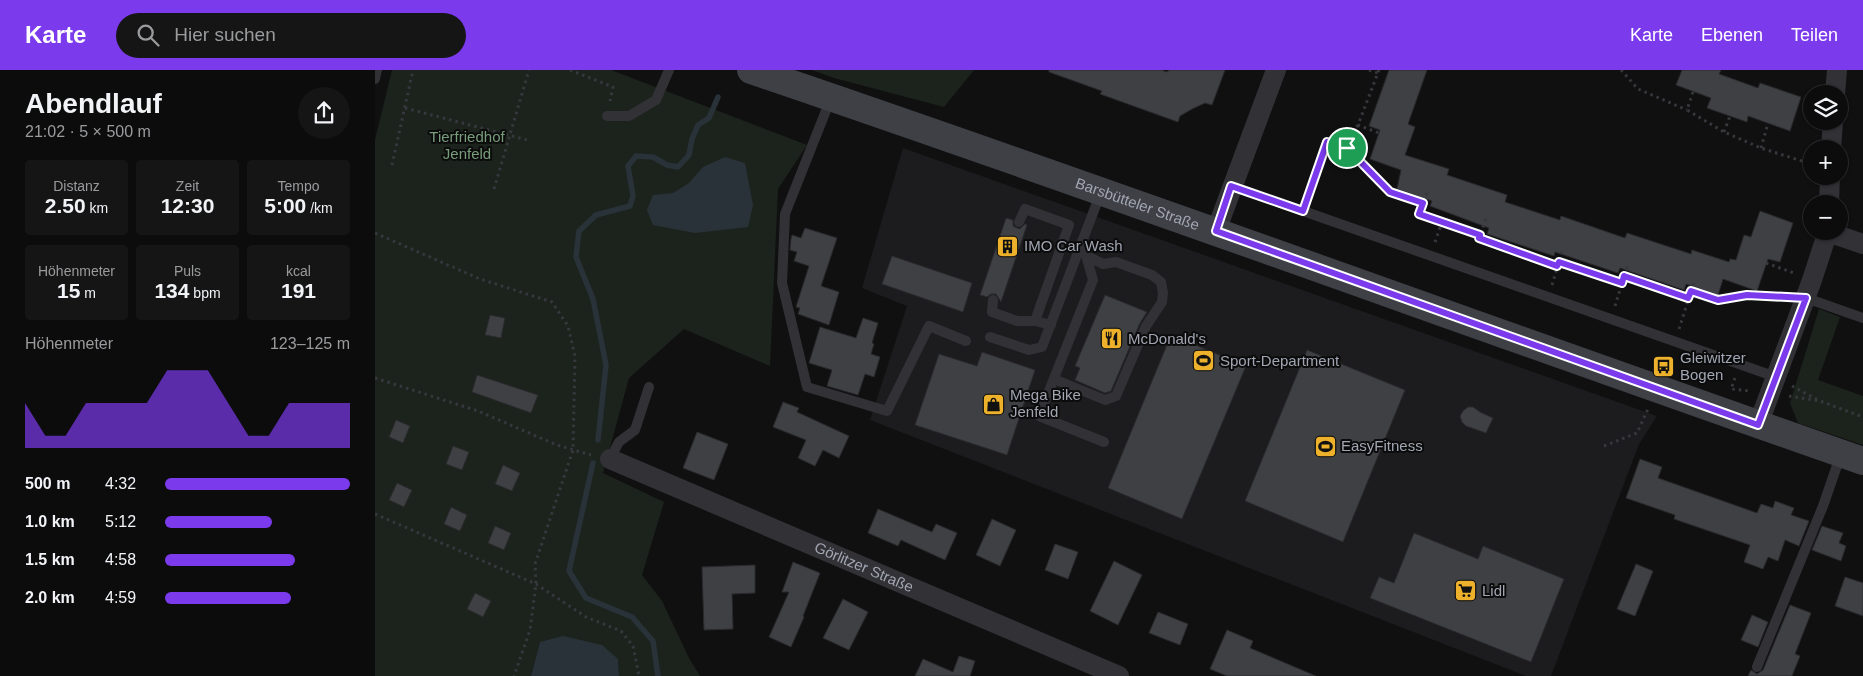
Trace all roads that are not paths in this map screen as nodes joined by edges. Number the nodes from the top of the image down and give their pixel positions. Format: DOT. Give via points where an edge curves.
graph roads {
  1 [pos="377,70"];
  2 [pos="669,70"];
  3 [pos="751,70"];
  4 [pos="1276,70"];
  5 [pos="1837,70"];
  6 [pos="375,79"];
  7 [pos="1836,85"];
  8 [pos="831,97"];
  9 [pos="607,116"];
  10 [pos="1231,186"];
  11 [pos="1101,191"];
  12 [pos="1019,222"];
  13 [pos="1216,231"];
  14 [pos="1848,238"];
  15 [pos="1825,240"];
  16 [pos="1082,241"];
  17 [pos="1863,244"];
  18 [pos="1087,256"];
  19 [pos="1809,289"];
  20 [pos="993,300"];
  21 [pos="1863,318"];
  22 [pos="1035,321"];
  23 [pos="1051,325"];
  24 [pos="990,336"];
  25 [pos="967,341"];
  26 [pos="1776,377"];
  27 [pos="1054,379"];
  28 [pos="649,387"];
  29 [pos="1758,425"];
  30 [pos="1104,442"];
  31 [pos="1852,457"];
  32 [pos="610,459"];
  33 [pos="1757,667"];
  34 [pos="1119,676"];
  1 -- 6 [label="lane"];
  2 -- 9 [label="lane" via="656,100 629,116"];
  3 -- 8 [label="main road, Barsbütteler Straße"];
  4 -- 10 [label="street"];
  5 -- 7 [label="street"];
  8 -- 11 [label="main road, Barsbütteler Straße"];
  8 -- 25 [label="lane" via="785,214 782,283 807,387 887,411 929,326"];
  10 -- 13 [label="street"];
  10 -- 26 [label="lane"];
  11 -- 13 [label="main road, Barsbütteler Straße"];
  11 -- 16 [label="lane"];
  12 -- 22 [label="lane" via="1025,209 1069,225"];
  13 -- 29 [label="main road, Barsbütteler Straße"];
  14 -- 17 [label="street"];
  15 -- 19 [label="street"];
  16 -- 18 [label="lane"];
  16 -- 23 [label="lane"];
  18 -- 27 [label="lane" via="1093,280"];
  18 -- 27 [label="lane" via="1103,264 1116,262 1152,275 1161,282 1162,302 1146,326 1116,396 1105,400"];
  19 -- 21 [label="lane"];
  19 -- 26 [label="street"];
  20 -- 22 [label="lane" via="992,312 1017,321"];
  22 -- 23 [label="lane"];
  23 -- 24 [label="lane" via="1042,347 1029,350"];
  26 -- 29 [label="street"];
  27 -- 30 [label="lane" via="1039,416"];
  28 -- 32 [label="lane" via="635,430 619,442"];
  29 -- 31 [label="main road, Barsbütteler Straße"];
  31 -- 33 [label="lane" via="1823,506"];
  32 -- 34 [label="street, Görlitzer Straße"];
}
